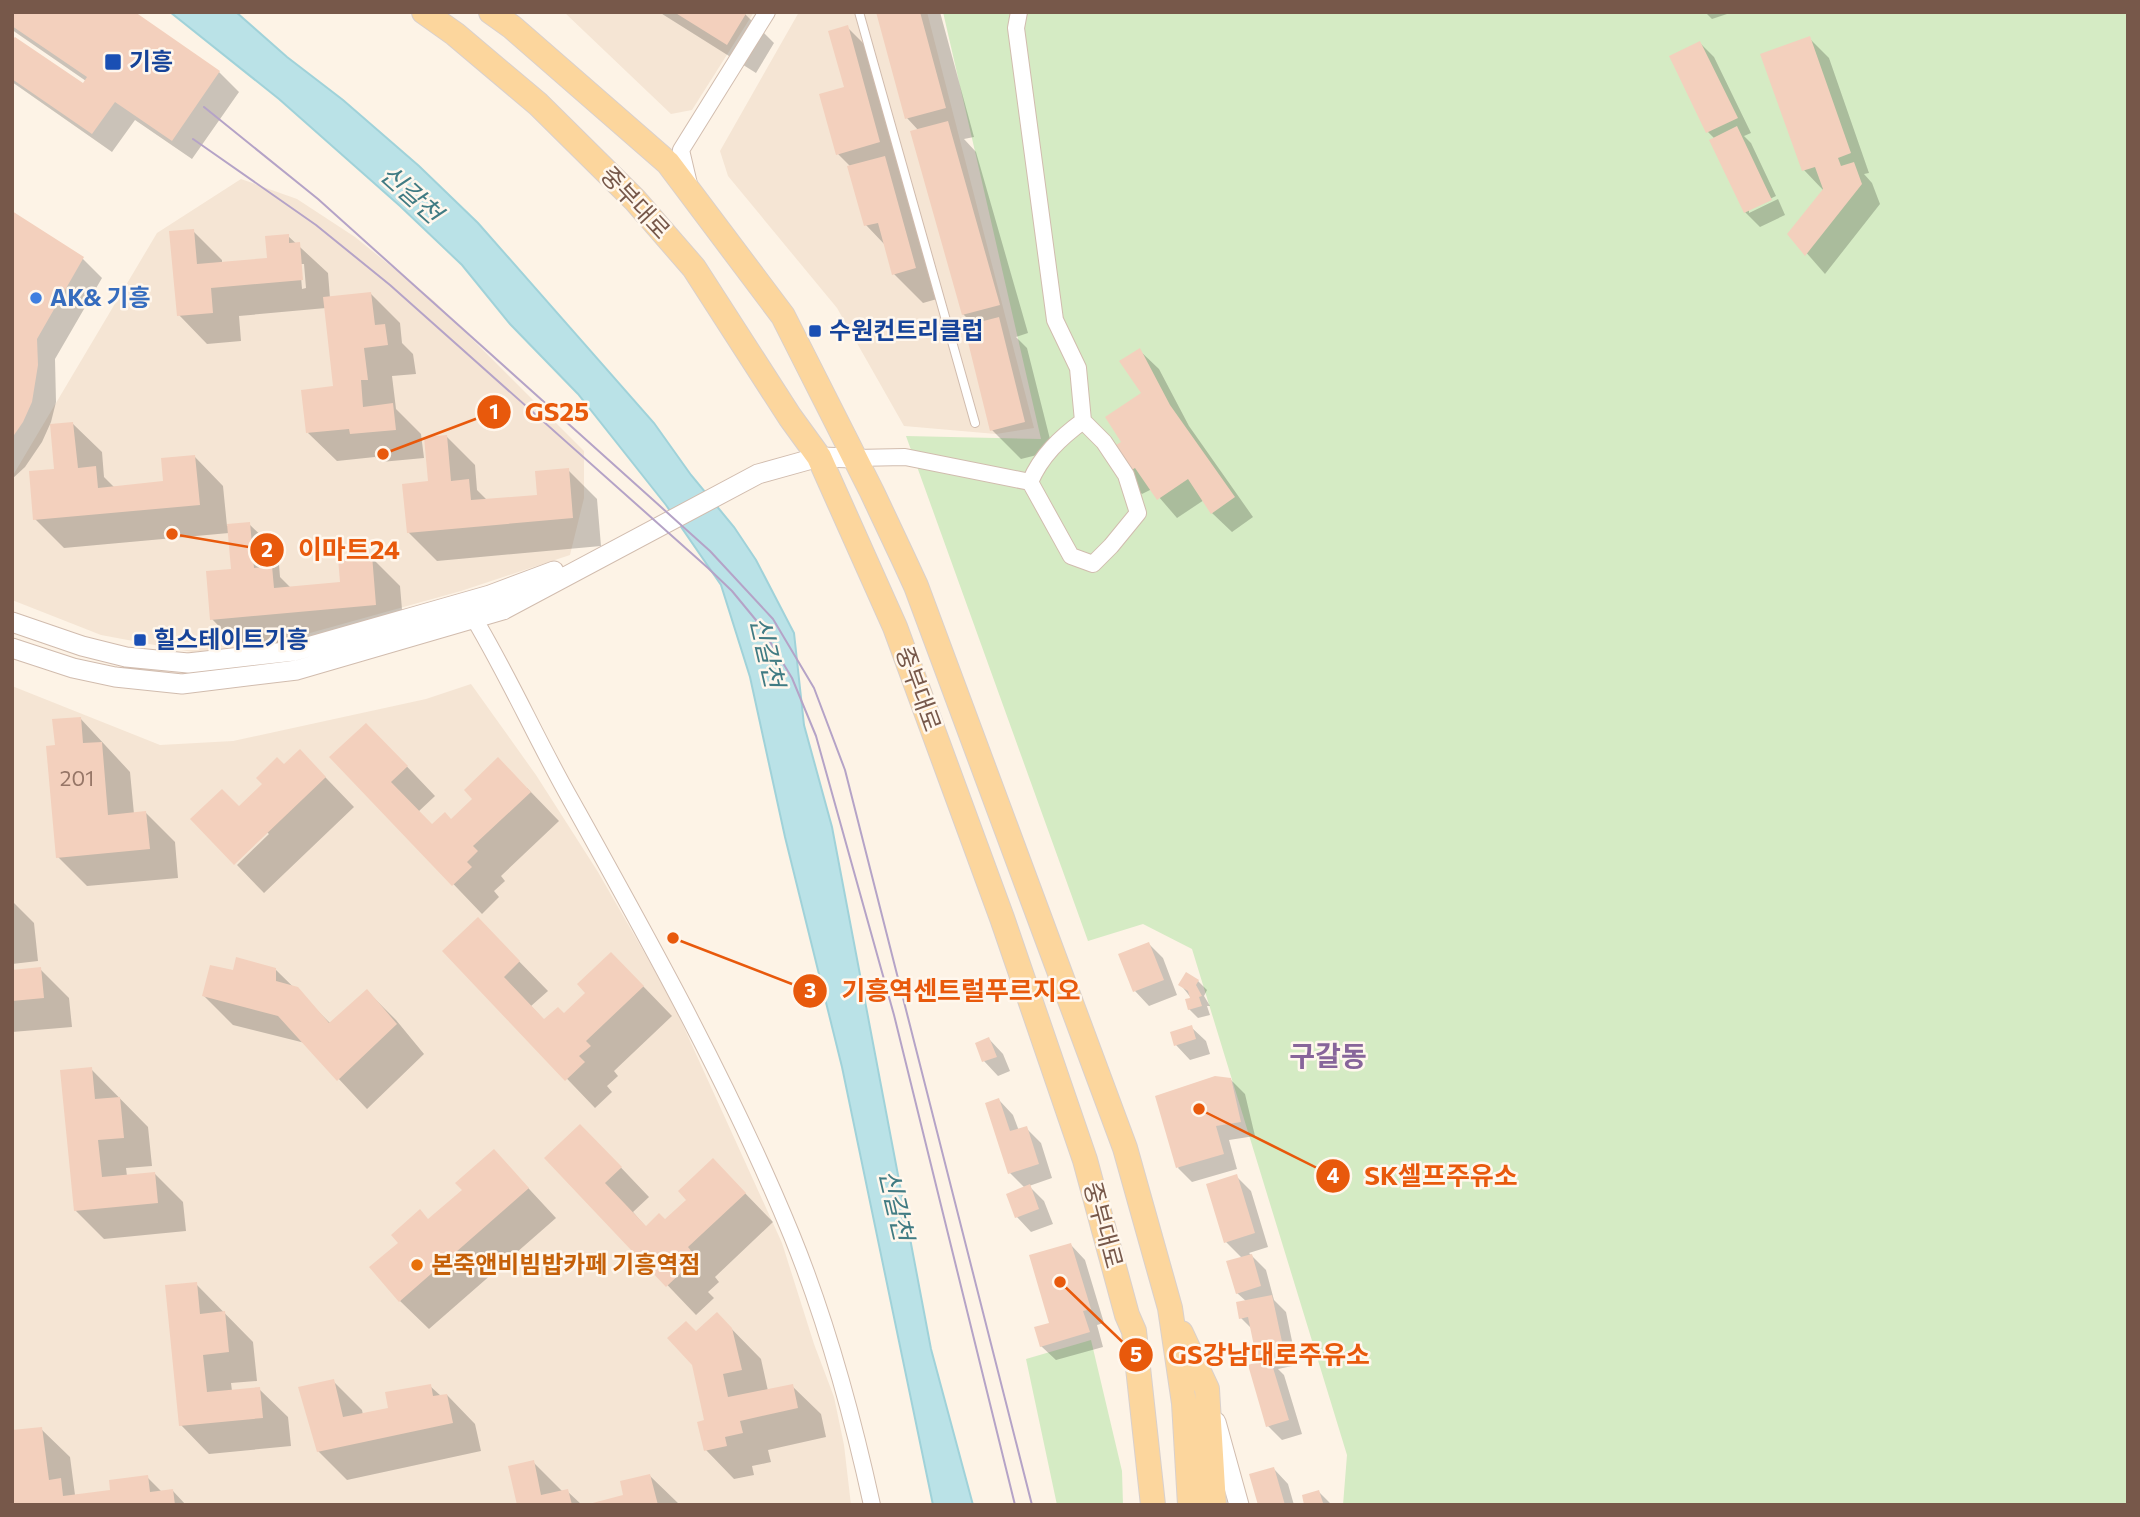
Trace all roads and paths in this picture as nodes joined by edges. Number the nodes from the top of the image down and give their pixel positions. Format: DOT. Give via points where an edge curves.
graph roads {
  1 [pos="424,12"];
  2 [pos="491,12"];
  3 [pos="768,12"];
  4 [pos="859,12"];
  5 [pos="1019,12"];
  6 [pos="635,134"];
  7 [pos="681,150"];
  8 [pos="691,193"];
  9 [pos="1083,421"];
  10 [pos="975,423"];
  11 [pos="819,457"];
  12 [pos="855,458"];
  13 [pos="1030,482"];
  14 [pos="469,610"];
  15 [pos="12,622"];
  16 [pos="12,648"];
  17 [pos="1170,1308"];
  18 [pos="1207,1389"];
  19 [pos="872,1505"];
  20 [pos="1153,1505"];
  21 [pos="1190,1505"];
  22 [pos="1214,1505"];
  23 [pos="1239,1505"];
  1 -- 11 [label="main road, 중부대로" via="538,104 635,201 694,268"];
  2 -- 6 [label="main road, 중부대로"];
  3 -- 7 [label="street"];
  4 -- 10 [label="lane"];
  5 -- 9 [label="street" via="1016,28 1055,320 1078,368"];
  6 -- 7 [label="street"];
  6 -- 8 [label="main road, 중부대로" via="668,163"];
  7 -- 8 [label="street"];
  8 -- 12 [label="main road, 중부대로" via="783,316"];
  9 -- 13 [label="street" via="1060,439"];
  9 -- 13 [label="street" via="1126,475 1138,513 1093,564 1071,556"];
  11 -- 12 [label="street"];
  11 -- 14 [label="street" via="758,474 503,610"];
  11 -- 20 [label="main road, 중부대로" via="895,627 1086,1160 1134,1331"];
  12 -- 13 [label="street" via="905,457"];
  12 -- 17 [label="main road, 중부대로" via="916,586 1125,1148"];
  14 -- 15 [label="street" via="294,651 188,663 126,657"];
  14 -- 16 [label="street" via="297,670 182,684 115,677"];
  14 -- 19 [label="street" via="703,1040 745,1129 792,1238 833,1356"];
  17 -- 18 [label="main road"];
  17 -- 21 [label="main road, 중부대로" via="1184,1404"];
  18 -- 22 [label="main road"];
  18 -- 23 [label="street"];
}
